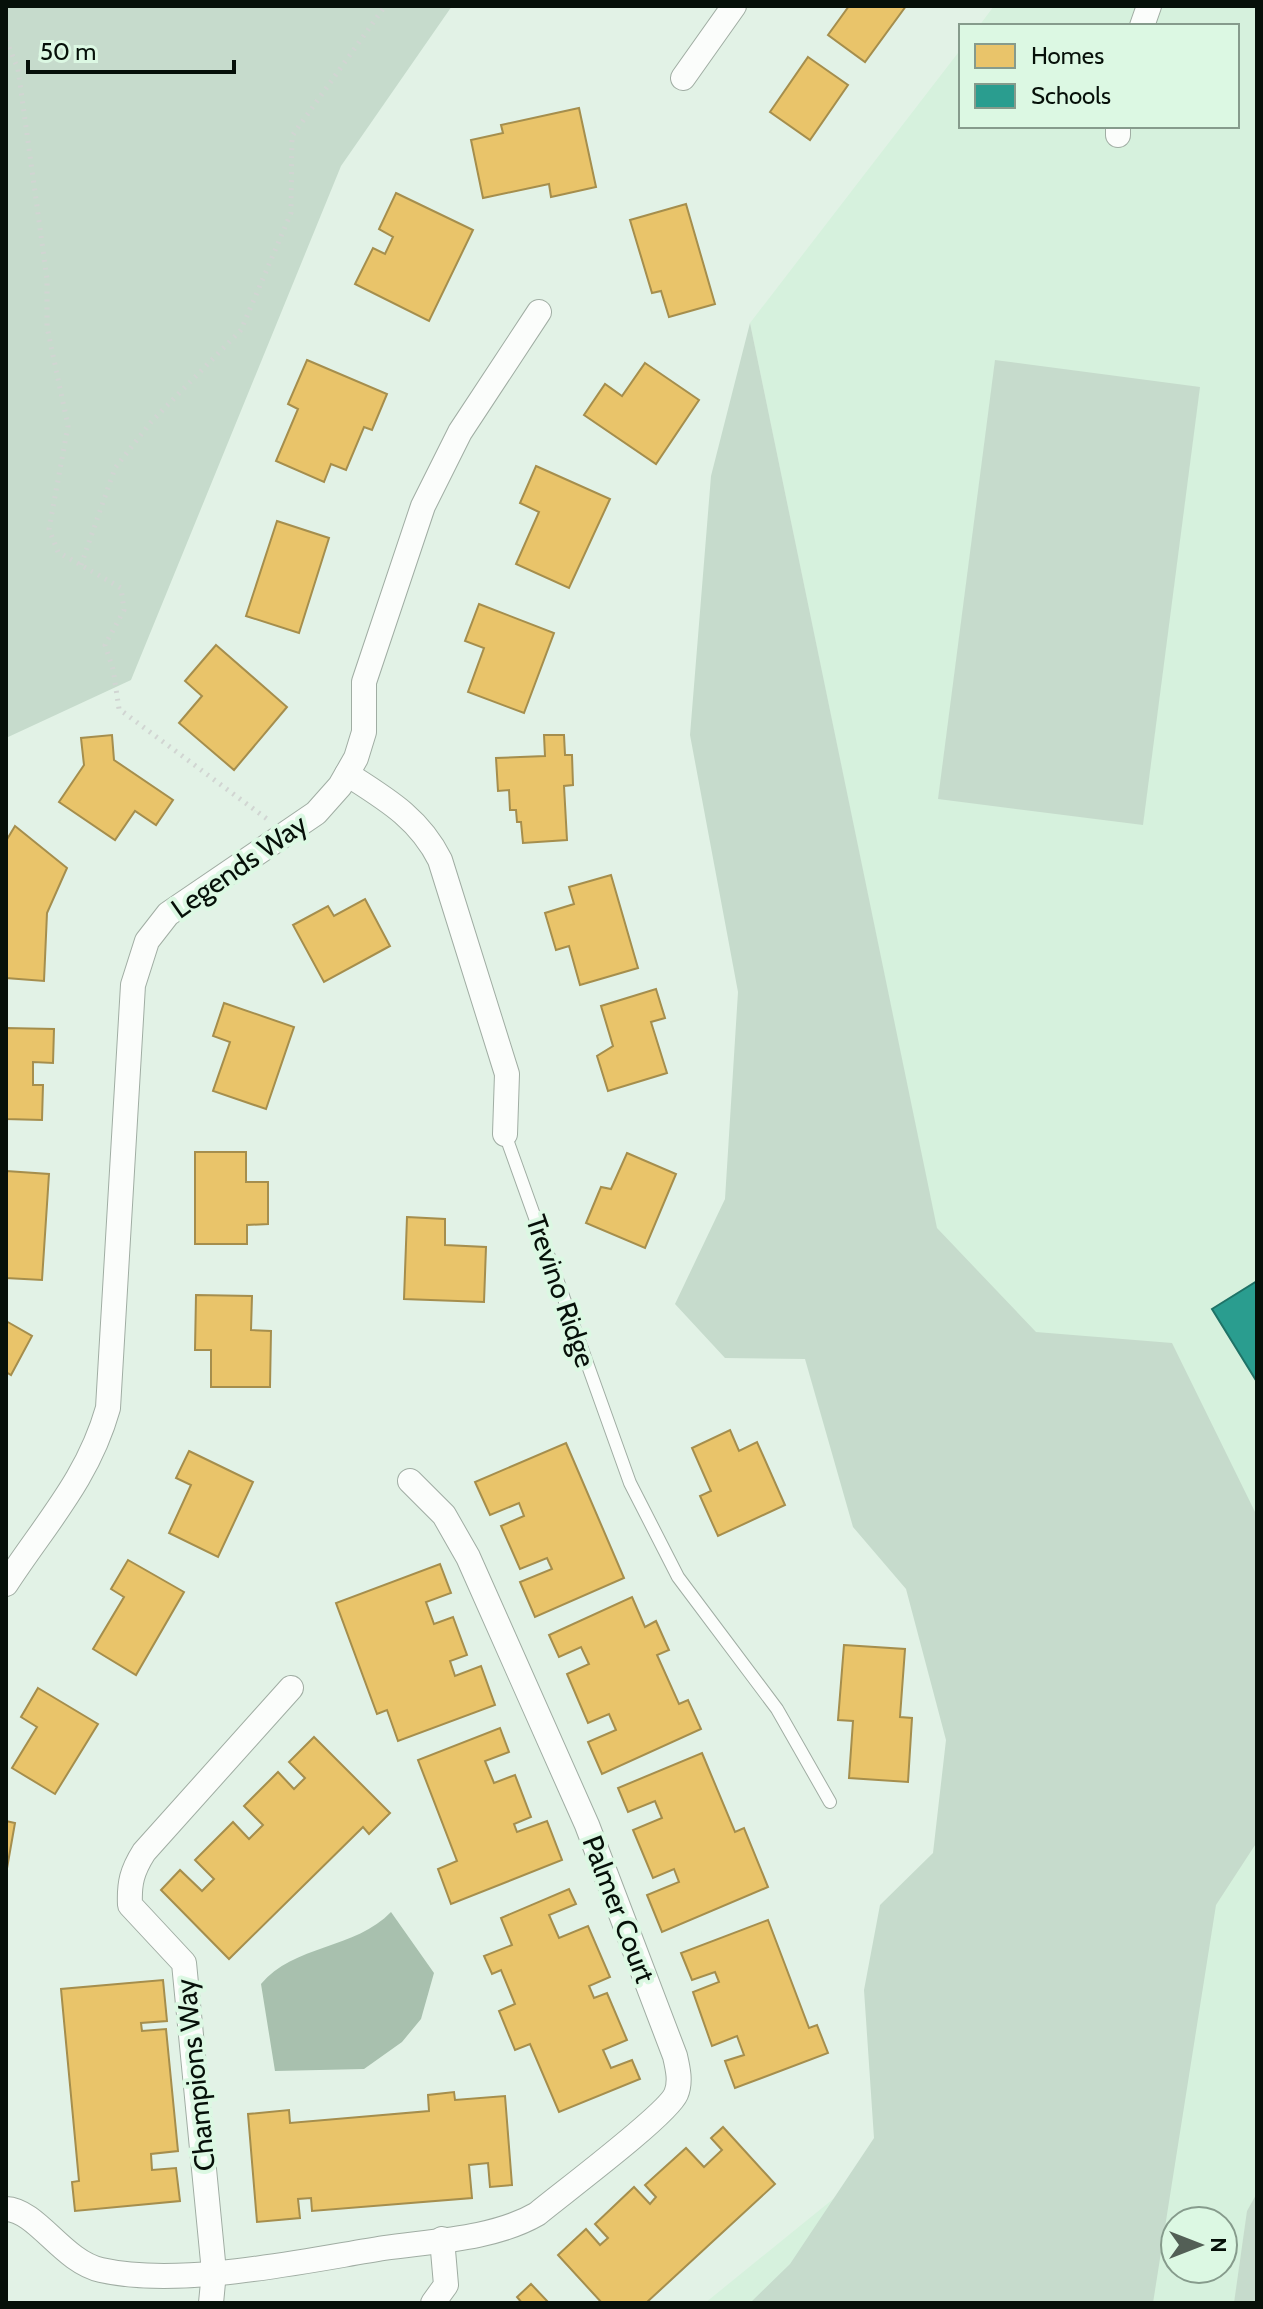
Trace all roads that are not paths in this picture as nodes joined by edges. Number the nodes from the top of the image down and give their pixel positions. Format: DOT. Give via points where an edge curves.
graph roads {
  1 [pos="734,6"];
  2 [pos="683,78"];
  3 [pos="539,312"];
  4 [pos="347,774"];
  5 [pos="505,1134"];
  6 [pos="410,1481"];
  7 [pos="6,1584"];
  8 [pos="291,1688"];
  9 [pos="830,1802"];
  10 [pos="6,2209"];
  11 [pos="442,2239"];
  12 [pos="214,2272"];
  13 [pos="211,2303"];
  14 [pos="433,2303"];
  1 -- 2 [label="street"];
  3 -- 4 [label="street, Legends Way" via="460,432 423,506 364,682 364,732"];
  4 -- 5 [label="street, Trevino Ridge" via="405,811 429,836 440,860 507,1074"];
  4 -- 7 [label="street, Legends Way" via="316,813 168,914 147,941 133,985 108,1408 97,1446 75,1486"];
  5 -- 9 [label="lane, Trevino Ridge" via="630,1483 678,1577 777,1709"];
  6 -- 11 [label="street, Palmer Court" via="444,1515 468,1557 587,1825 679,2074 675,2095 650,2121 537,2214 520,2224"];
  8 -- 12 [label="street, Champions Way" via="144,1852 129,1884 130,1905 184,1963"];
  10 -- 12 [label="street, Palmer Court" via="34,2221 58,2247 100,2270"];
  11 -- 12 [label="street, Palmer Court"];
  11 -- 14 [label="street" via="446,2285"];
  12 -- 13 [label="street, Champions Way"];
}
